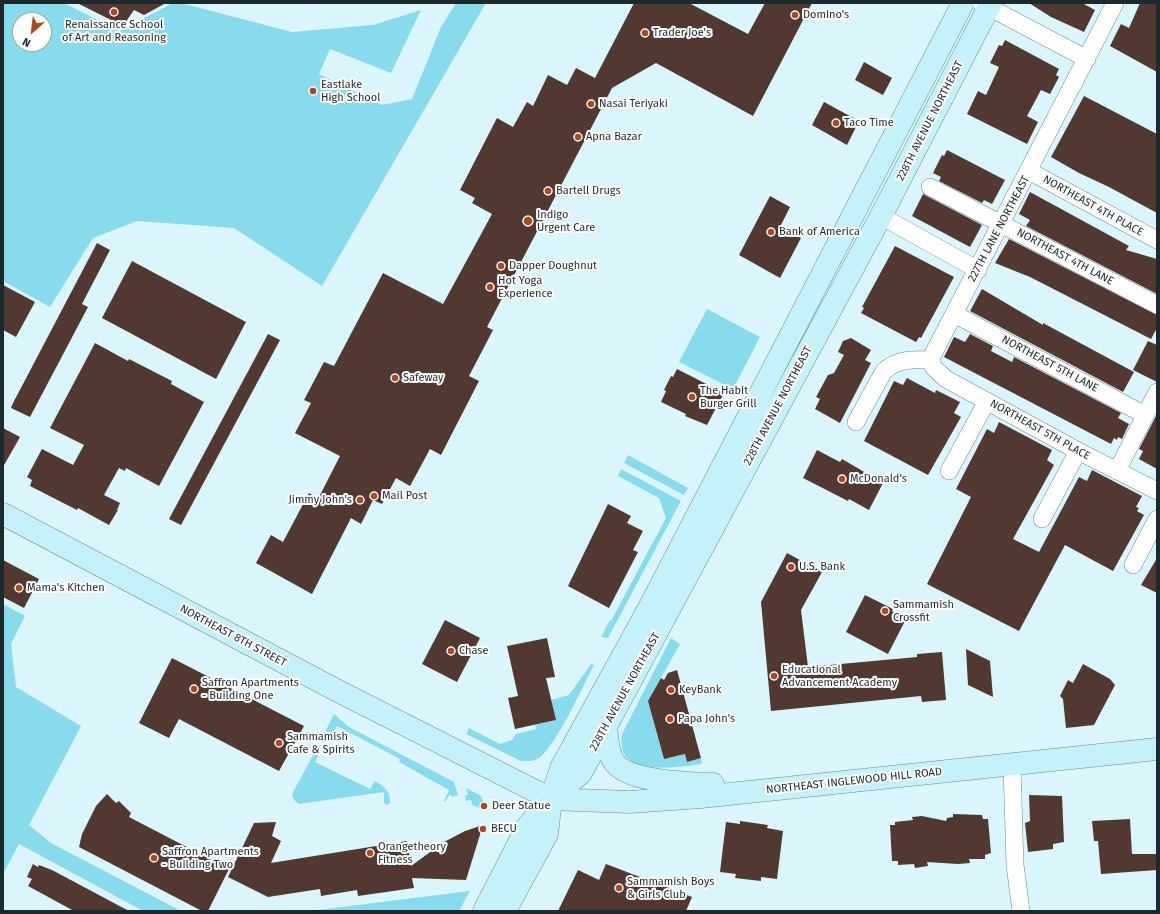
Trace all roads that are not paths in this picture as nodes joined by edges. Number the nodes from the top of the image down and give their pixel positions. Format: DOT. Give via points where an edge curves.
graph roads {
  1 [pos="963,3"];
  2 [pos="1116,3"];
  3 [pos="987,4"];
  4 [pos="1087,59"];
  5 [pos="1029,171"];
  6 [pos="930,187"];
  7 [pos="856,209"];
  8 [pos="881,216"];
  9 [pos="1001,224"];
  10 [pos="1157,240"];
  11 [pos="978,270"];
  12 [pos="841,288"];
  13 [pos="1157,306"];
  14 [pos="954,314"];
  15 [pos="930,360"];
  16 [pos="1157,392"];
  17 [pos="987,401"];
  18 [pos="1145,415"];
  19 [pos="856,422"];
  20 [pos="1078,451"];
  21 [pos="950,471"];
  22 [pos="1117,471"];
  23 [pos="721,491"];
  24 [pos="1157,491"];
  25 [pos="3,514"];
  26 [pos="1042,519"];
  27 [pos="1157,519"];
  28 [pos="1132,565"];
  29 [pos="606,724"];
  30 [pos="1157,749"];
  31 [pos="1012,765"];
  32 [pos="782,788"];
  33 [pos="551,799"];
  34 [pos="484,911"];
  35 [pos="505,911"];
  36 [pos="1021,911"];
  1 -- 7 [label="main road, 228TH AVENUE NORTHEAST"];
  2 -- 4 [label="street, 227TH LANE NORTHEAST"];
  3 -- 4 [label="street"];
  3 -- 8 [label="main road, 228TH AVENUE NORTHEAST"];
  4 -- 5 [label="street, 227TH LANE NORTHEAST"];
  5 -- 9 [label="street, 227TH LANE NORTHEAST"];
  5 -- 10 [label="street, NORTHEAST 4TH PLACE"];
  6 -- 9 [label="street, NORTHEAST 4TH LANE"];
  7 -- 12 [label="main road" via="864,218 864,226 852,250"];
  7 -- 23 [label="main road, 228TH AVENUE NORTHEAST" via="744,423"];
  8 -- 11 [label="street"];
  8 -- 12 [label="main road, 228TH AVENUE NORTHEAST"];
  9 -- 11 [label="street, 227TH LANE NORTHEAST"];
  9 -- 13 [label="street, NORTHEAST 4TH LANE"];
  11 -- 14 [label="street, 227TH LANE NORTHEAST"];
  12 -- 23 [label="main road, 228TH AVENUE NORTHEAST"];
  14 -- 15 [label="street, 227TH LANE NORTHEAST"];
  14 -- 18 [label="street, NORTHEAST 5TH LANE"];
  15 -- 17 [label="street, NORTHEAST 5TH PLACE" via="934,368 946,379"];
  15 -- 19 [label="street" via="913,359 889,366"];
  16 -- 18 [label="street"];
  17 -- 20 [label="street, NORTHEAST 5TH PLACE"];
  17 -- 21 [label="street"];
  18 -- 22 [label="street"];
  20 -- 22 [label="street, NORTHEAST 5TH PLACE"];
  20 -- 26 [label="street"];
  22 -- 24 [label="street, NORTHEAST 5TH PLACE"];
  23 -- 29 [label="main road, 228TH AVENUE NORTHEAST" via="713,500 685,568 681,589"];
  23 -- 33 [label="main road, 228TH AVENUE NORTHEAST" via="561,768"];
  25 -- 33 [label="main road, NORTHEAST 8TH STREET" via="338,691"];
  27 -- 28 [label="street"];
  29 -- 32 [label="main road" via="607,743 613,761 628,773 675,782"];
  29 -- 33 [label="main road, 228TH AVENUE NORTHEAST" via="581,773"];
  30 -- 31 [label="main road, NORTHEAST INGLEWOOD HILL ROAD"];
  31 -- 32 [label="main road, NORTHEAST INGLEWOOD HILL ROAD"];
  31 -- 36 [label="street" via="1015,865"];
  32 -- 33 [label="main road, NORTHEAST INGLEWOOD HILL ROAD" via="630,802"];
  33 -- 34 [label="main road, 228TH AVENUE NORTHEAST" via="528,827"];
  33 -- 35 [label="main road, 228TH AVENUE NORTHEAST" via="547,834"];
}
